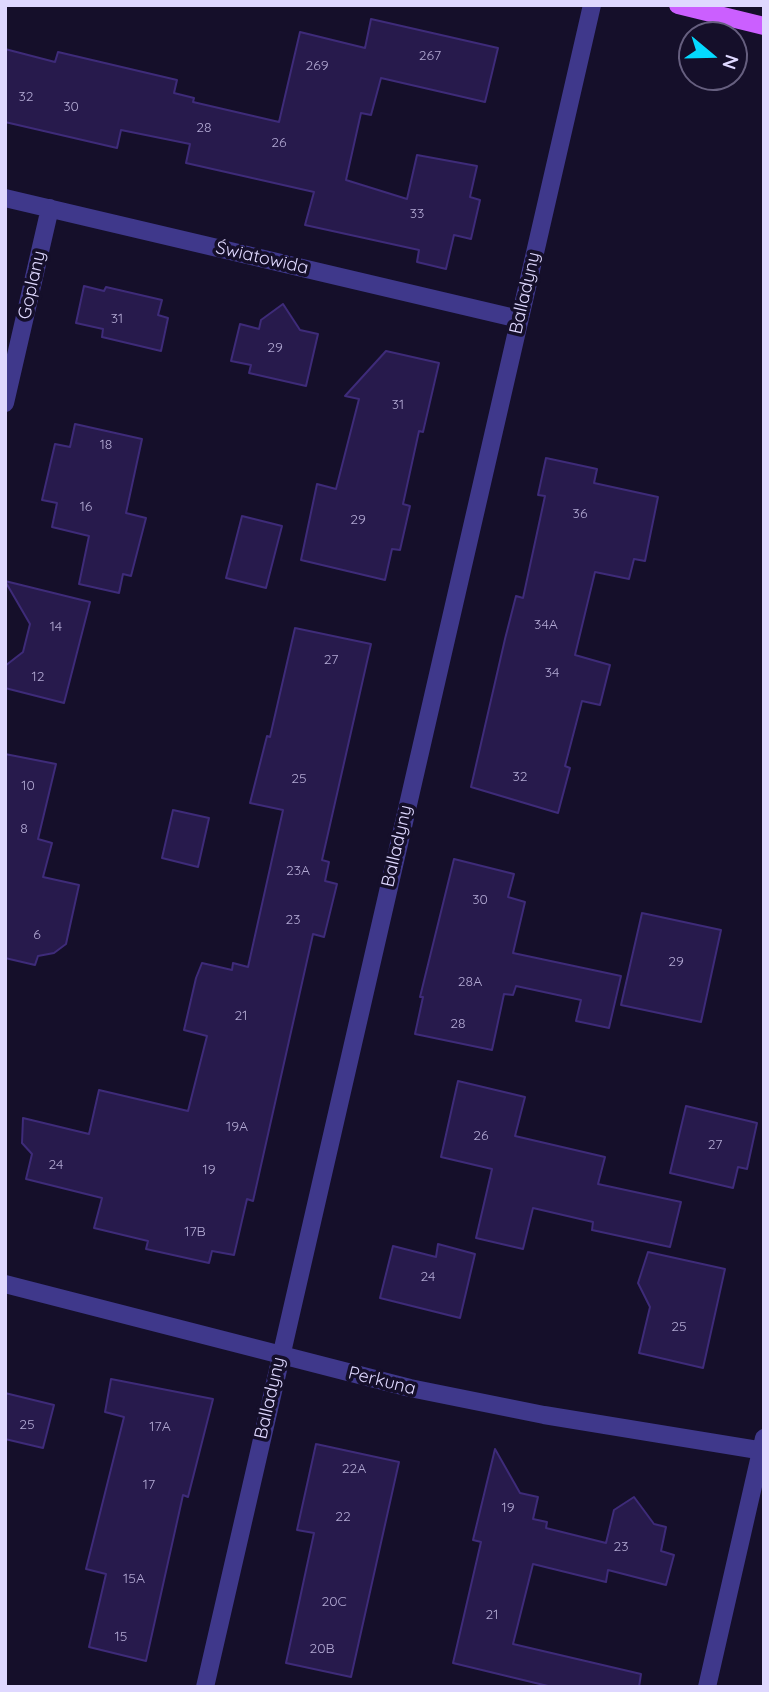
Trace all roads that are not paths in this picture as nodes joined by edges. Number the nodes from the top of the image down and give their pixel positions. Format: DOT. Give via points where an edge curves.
graph roads {
  1 [pos="592,5"];
  2 [pos="678,5"];
  3 [pos="764,26"];
  4 [pos="5,198"];
  5 [pos="50,208"];
  6 [pos="519,319"];
  7 [pos="5,403"];
  8 [pos="5,1284"];
  9 [pos="280,1356"];
  10 [pos="763,1447"];
  11 [pos="205,1687"];
  12 [pos="707,1687"];
  1 -- 6 [label="street, Balladyny"];
  2 -- 3 [label="main road"];
  4 -- 5 [label="street, Światowida"];
  5 -- 6 [label="street, Światowida"];
  5 -- 7 [label="street, Goplany"];
  6 -- 9 [label="street, Balladyny"];
  8 -- 9 [label="street, Perkuna"];
  9 -- 10 [label="street, Perkuna" via="463,1399"];
  9 -- 11 [label="street, Balladyny"];
  10 -- 12 [label="street"];
}
